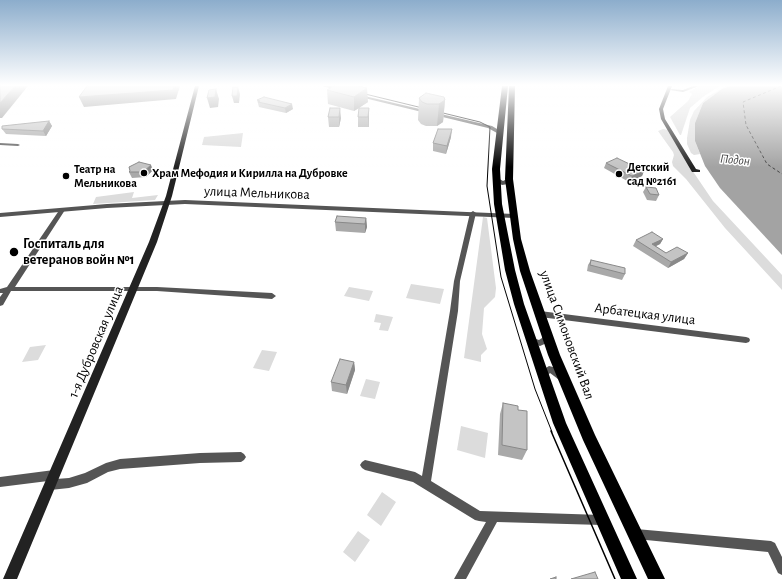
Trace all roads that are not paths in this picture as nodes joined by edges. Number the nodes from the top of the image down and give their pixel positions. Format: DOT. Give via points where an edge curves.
graph roads {
  1 [pos="190,113"];
  2 [pos="433,113"];
  3 [pos="502,113"];
  4 [pos="511,113"];
  5 [pos="662,113"];
  6 [pos="510,126"];
  7 [pos="500,128"];
  8 [pos="0,144"];
  9 [pos="18,145"];
  10 [pos="696,171"];
  11 [pos="496,179"];
  12 [pos="509,180"];
  13 [pos="168,202"];
  14 [pos="62,210"];
  15 [pos="473,213"];
  16 [pos="0,215"];
  17 [pos="499,215"];
  18 [pos="514,216"];
  19 [pos="9,289"];
  20 [pos="134,290"];
  21 [pos="0,291"];
  22 [pos="272,296"];
  23 [pos="0,303"];
  24 [pos="540,314"];
  25 [pos="529,335"];
  26 [pos="547,335"];
  27 [pos="746,340"];
  28 [pos="563,379"];
  29 [pos="544,381"];
  30 [pos="241,457"];
  31 [pos="365,465"];
  32 [pos="52,480"];
  33 [pos="0,482"];
  34 [pos="426,484"];
  35 [pos="494,517"];
  36 [pos="602,520"];
  37 [pos="635,534"];
  38 [pos="782,569"];
  39 [pos="10,579"];
  40 [pos="460,579"];
  41 [pos="629,579"];
  42 [pos="658,579"];
  1 -- 13 [label="main road, 1-я Дубровская улица"];
  2 -- 7 [label="street"];
  3 -- 7 [label="main road"];
  4 -- 6 [label="main road, улица Симоновский Вал"];
  5 -- 10 [label="main road" via="663,119"];
  6 -- 7 [label="street"];
  6 -- 12 [label="main road, улица Симоновский Вал"];
  7 -- 11 [label="main road"];
  8 -- 9 [label="street"];
  11 -- 12 [label="street" via="502,183"];
  11 -- 17 [label="main road"];
  12 -- 18 [label="main road, улица Симоновский Вал"];
  13 -- 14 [label="street, улица Мельникова"];
  13 -- 15 [label="street, улица Мельникова"];
  13 -- 20 [label="main road, 1-я Дубровская улица"];
  14 -- 16 [label="street, улица Мельникова"];
  14 -- 19 [label="street"];
  15 -- 17 [label="street, улица Мельникова"];
  15 -- 34 [label="street" via="457,281"];
  17 -- 18 [label="street, улица Мельникова"];
  17 -- 25 [label="main road" via="510,270"];
  18 -- 24 [label="main road, улица Симоновский Вал" via="525,271"];
  19 -- 20 [label="street"];
  19 -- 21 [label="street"];
  19 -- 23 [label="street"];
  20 -- 22 [label="street"];
  20 -- 32 [label="main road, 1-я Дубровская улица"];
  24 -- 26 [label="main road, улица Симоновский Вал"];
  24 -- 27 [label="street, Арбатецкая улица"];
  25 -- 26 [label="street" via="534,341 540,342 546,340"];
  25 -- 29 [label="main road"];
  26 -- 28 [label="main road, улица Симоновский Вал"];
  28 -- 29 [label="street" via="557,372 549,369 544,373"];
  28 -- 37 [label="main road, улица Симоновский Вал"];
  29 -- 36 [label="main road"];
  30 -- 32 [label="street" via="120,464 69,483"];
  31 -- 34 [label="street" via="415,477"];
  32 -- 33 [label="street"];
  32 -- 39 [label="main road, 1-я Дубровская улица"];
  34 -- 35 [label="street" via="479,516"];
  35 -- 36 [label="street"];
  35 -- 40 [label="street"];
  36 -- 41 [label="main road"];
  37 -- 38 [label="street" via="771,547"];
  37 -- 42 [label="main road, улица Симоновский Вал"];
}
